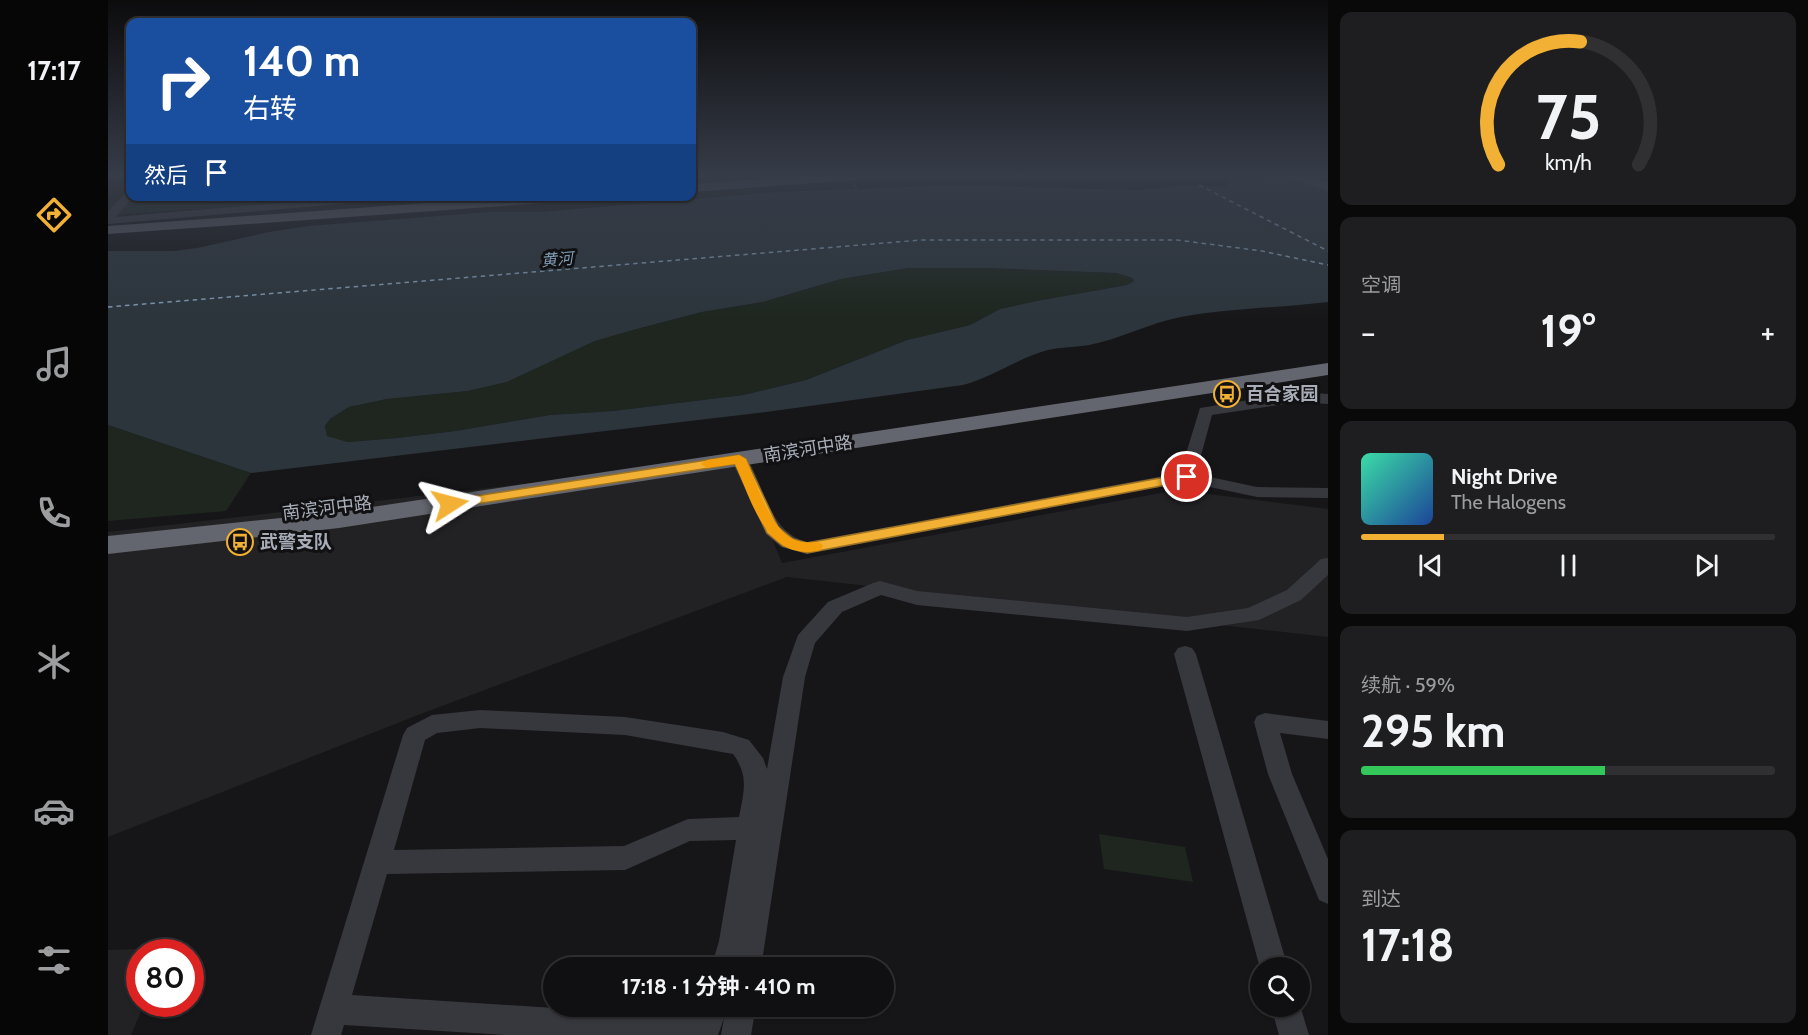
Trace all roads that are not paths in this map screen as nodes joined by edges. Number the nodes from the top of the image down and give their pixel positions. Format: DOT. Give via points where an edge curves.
graph roads {
  1 [pos="211,222"];
  2 [pos="108,230"];
  3 [pos="1328,358"];
  4 [pos="1328,369"];
  5 [pos="1226,385"];
  6 [pos="1328,399"];
  7 [pos="1250,403"];
  8 [pos="739,459"];
  9 [pos="1187,477"];
  10 [pos="1328,493"];
  11 [pos="108,532"];
  12 [pos="108,545"];
  13 [pos="1328,564"];
  14 [pos="1185,654"];
  15 [pos="1328,730"];
  16 [pos="750,828"];
  17 [pos="377,862"];
  18 [pos="1328,891"];
  19 [pos="728,957"];
  20 [pos="749,957"];
  21 [pos="1271,957"];
  22 [pos="710,1017"];
  23 [pos="739,1017"];
  24 [pos="1289,1017"];
  25 [pos="330,1022"];
  26 [pos="736,1035"];
  27 [pos="1294,1035"];
  1 -- 2 [label="main road"];
  3 -- 11 [label="highway, 南滨河中路" via="340,508"];
  4 -- 5 [label="highway, 南滨河中路"];
  5 -- 7 [label="street"];
  5 -- 8 [label="highway, 南滨河中路"];
  6 -- 7 [label="street" via="1299,397"];
  7 -- 9 [label="street" via="1205,411"];
  8 -- 9 [label="street" via="772,530 788,543 807,548"];
  8 -- 12 [label="highway, 南滨河中路" via="339,520"];
  9 -- 10 [label="street" via="1228,489 1294,496"];
  13 -- 20 [label="street" via="1294,595 1252,615 1187,624 917,598 880,588 835,607 805,640 794,677"];
  14 -- 21 [label="street"];
  15 -- 18 [label="street" via="1264,722 1280,774"];
  16 -- 17 [label="street" via="688,830 625,858"];
  16 -- 17 [label="street" via="756,791 755,765 741,747 626,726 480,719 432,724 415,735"];
  16 -- 19 [label="street"];
  17 -- 25 [label="street"];
  22 -- 25 [label="street" via="707,1025 677,1031"];
  23 -- 26 [label="street"];
  24 -- 27 [label="street"];
}
